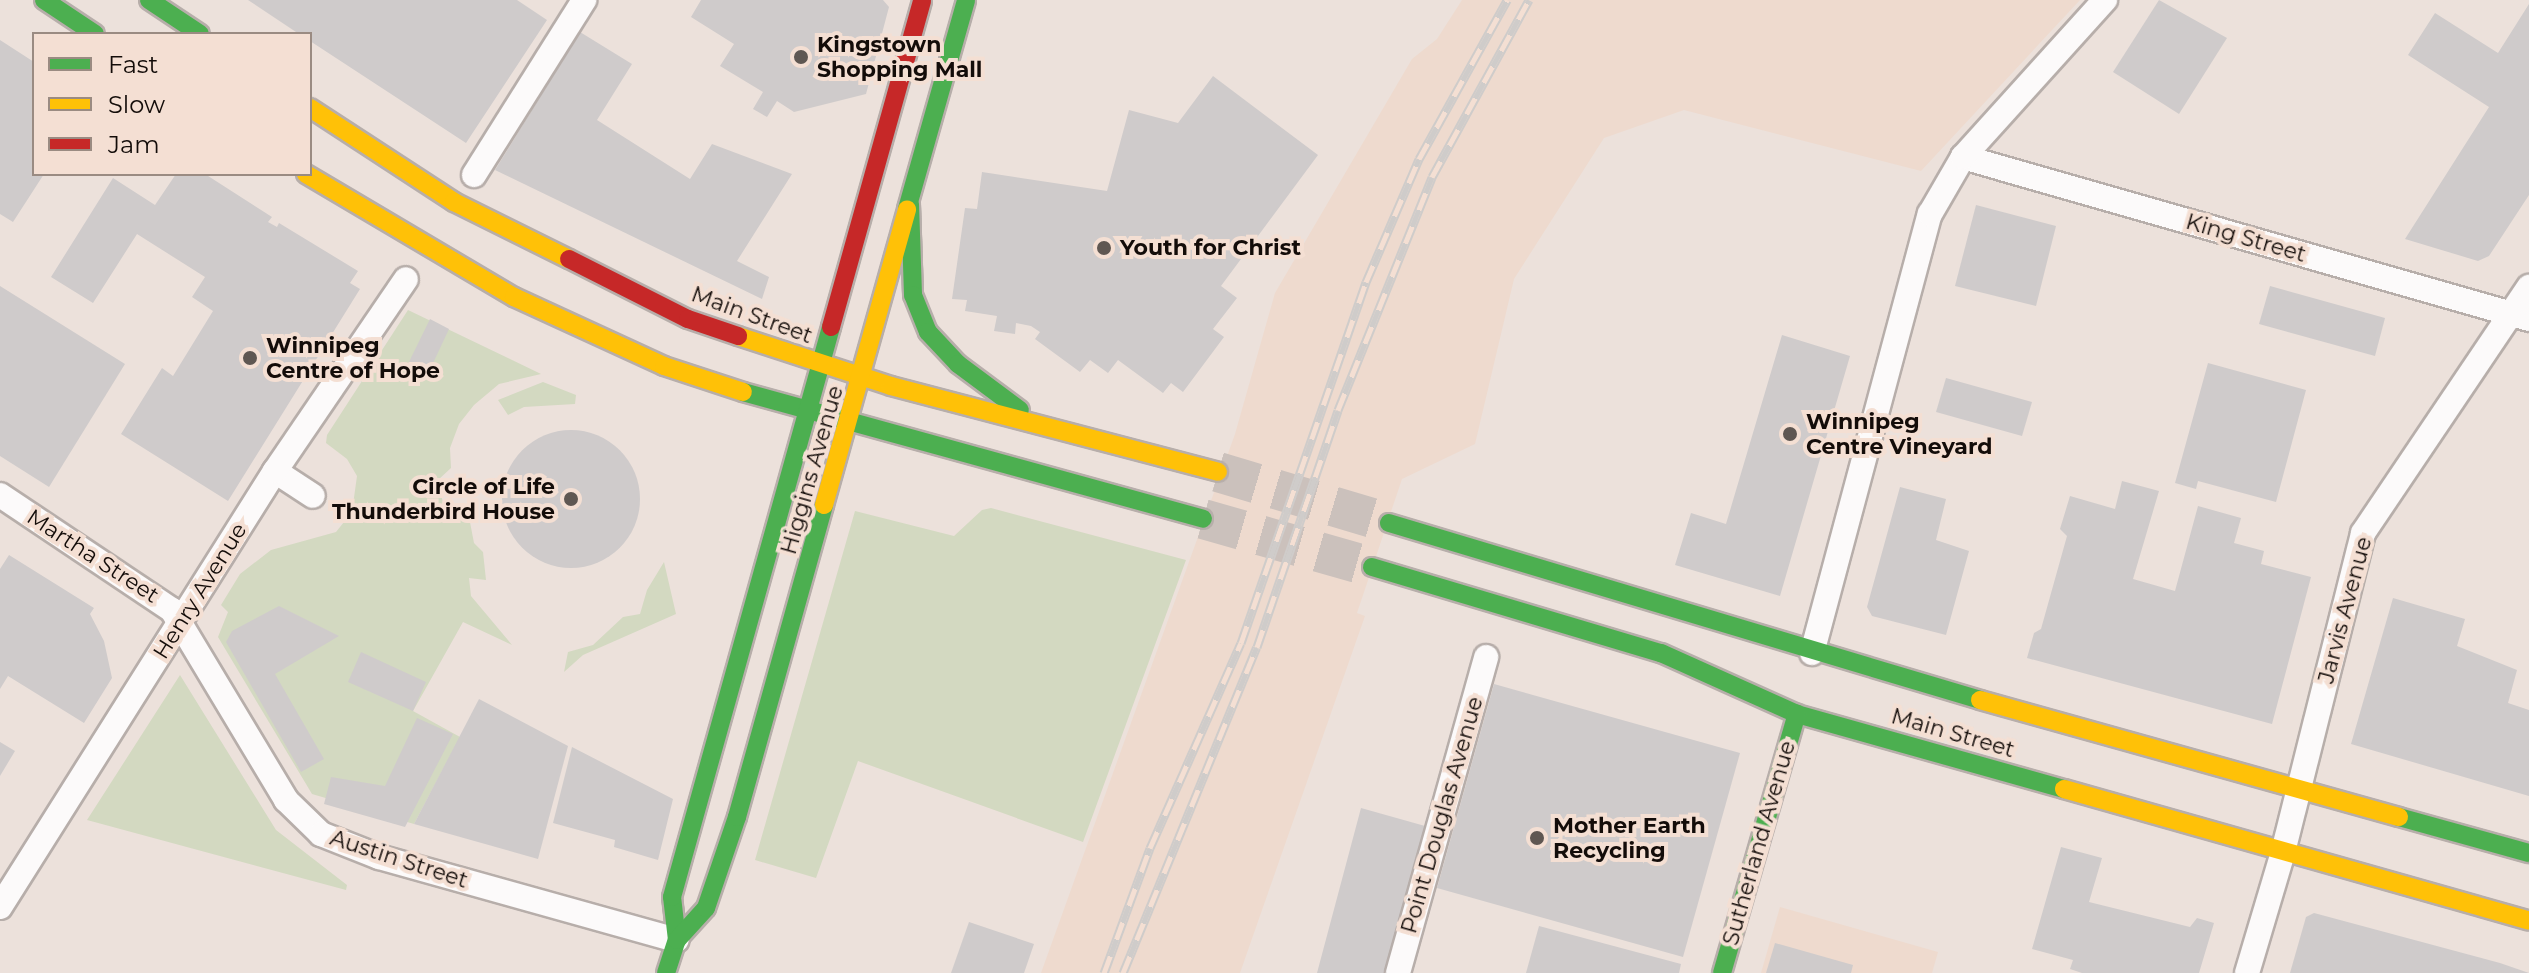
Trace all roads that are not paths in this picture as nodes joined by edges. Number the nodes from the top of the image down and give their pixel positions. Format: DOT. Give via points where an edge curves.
graph roads {
  1 [pos="44,0"];
  2 [pos="149,0"];
  3 [pos="584,0"];
  4 [pos="966,0"];
  5 [pos="2105,0"];
  6 [pos="919,3"];
  7 [pos="92,32"];
  8 [pos="197,32"];
  9 [pos="312,109"];
  10 [pos="1963,157"];
  11 [pos="474,175"];
  12 [pos="309,176"];
  13 [pos="910,204"];
  14 [pos="406,279"];
  15 [pos="2529,287"];
  16 [pos="2520,317"];
  17 [pos="818,364"];
  18 [pos="862,377"];
  19 [pos="808,411"];
  20 [pos="850,422"];
  21 [pos="1036,422"];
  22 [pos="275,471"];
  23 [pos="1218,472"];
  24 [pos="0,495"];
  25 [pos="313,496"];
  26 [pos="1203,519"];
  27 [pos="1389,523"];
  28 [pos="1372,567"];
  29 [pos="182,622"];
  30 [pos="1812,653"];
  31 [pos="1486,657"];
  32 [pos="1797,714"];
  33 [pos="2297,790"];
  34 [pos="2283,852"];
  35 [pos="2529,853"];
  36 [pos="0,907"];
  37 [pos="2529,921"];
  38 [pos="677,940"];
  39 [pos="666,973"];
  40 [pos="1398,973"];
  41 [pos="1722,973"];
  42 [pos="2247,973"];
  1 -- 7 [label="main road"];
  2 -- 8 [label="main road"];
  3 -- 11 [label="street"];
  4 -- 13 [label="main road, Higgins Avenue"];
  5 -- 10 [label="street"];
  6 -- 17 [label="main road, Higgins Avenue"];
  9 -- 17 [label="main road, Main Street" via="454,202 547,252 688,319"];
  10 -- 16 [label="street, King Street"];
  10 -- 30 [label="street" via="1930,214"];
  12 -- 19 [label="main road" via="426,249 564,323 664,366"];
  13 -- 18 [label="main road, Higgins Avenue"];
  13 -- 21 [label="main road" via="913,295 928,332 958,364"];
  14 -- 22 [label="street, Henry Avenue"];
  15 -- 16 [label="street, Jarvis Avenue"];
  16 -- 33 [label="street, Jarvis Avenue" via="2363,533"];
  17 -- 18 [label="main road, Main Street"];
  17 -- 19 [label="main road, Higgins Avenue"];
  18 -- 20 [label="main road, Higgins Avenue"];
  18 -- 21 [label="main road, Main Street"];
  19 -- 20 [label="main road"];
  19 -- 38 [label="main road, Higgins Avenue" via="672,897"];
  20 -- 26 [label="main road"];
  20 -- 38 [label="main road, Higgins Avenue" via="723,858 706,908"];
  21 -- 23 [label="main road, Main Street"];
  22 -- 25 [label="street"];
  22 -- 29 [label="street, Henry Avenue"];
  24 -- 29 [label="street, Martha Street" via="160,600"];
  27 -- 30 [label="main road, Main Street"];
  28 -- 32 [label="main road, Main Street" via="1661,653"];
  29 -- 36 [label="street, Henry Avenue"];
  29 -- 38 [label="street, Austin Street" via="286,800 321,834 379,857"];
  30 -- 33 [label="main road, Main Street"];
  31 -- 40 [label="street, Point Douglas Avenue"];
  32 -- 34 [label="main road, Main Street"];
  32 -- 41 [label="main road, Sutherland Avenue"];
  33 -- 34 [label="street, Jarvis Avenue"];
  33 -- 35 [label="main road, Main Street"];
  34 -- 37 [label="main road, Main Street"];
  34 -- 42 [label="street, Jarvis Avenue"];
  38 -- 39 [label="main road, Higgins Avenue"];
}
